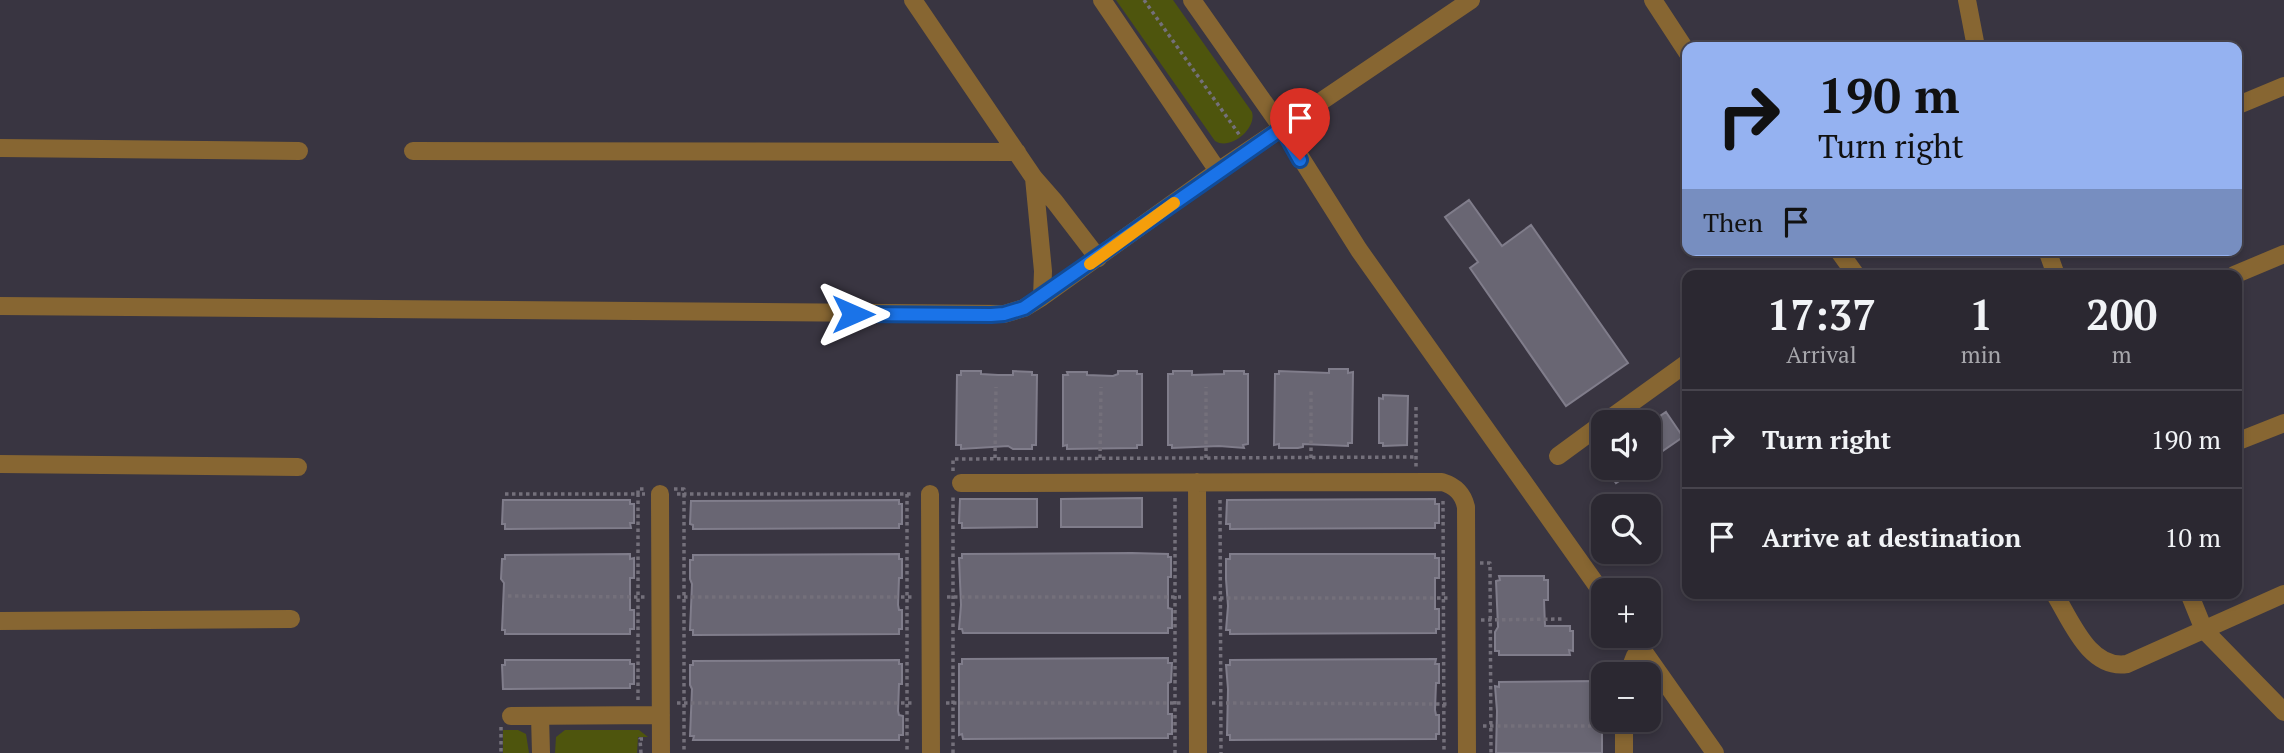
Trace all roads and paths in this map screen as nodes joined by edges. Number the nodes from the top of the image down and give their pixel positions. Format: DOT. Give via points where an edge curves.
graph roads {
  1 [pos="913,0"];
  2 [pos="1102,0"];
  3 [pos="1144,0"];
  4 [pos="1192,0"];
  5 [pos="1471,0"];
  6 [pos="1653,0"];
  7 [pos="1967,0"];
  8 [pos="1975,42"];
  9 [pos="1682,44"];
  10 [pos="2284,86"];
  11 [pos="2242,104"];
  12 [pos="1282,128"];
  13 [pos="0,148"];
  14 [pos="413,150"];
  15 [pos="299,151"];
  16 [pos="1250,151"];
  17 [pos="1017,152"];
  18 [pos="1218,171"];
  19 [pos="1034,178"];
  20 [pos="2284,254"];
  21 [pos="1098,258"];
  22 [pos="2242,272"];
  23 [pos="1042,298"];
  24 [pos="0,306"];
  25 [pos="1682,367"];
  26 [pos="996,387"];
  27 [pos="1101,387"];
  28 [pos="1206,387"];
  29 [pos="1311,388"];
  30 [pos="1621,410"];
  31 [pos="2284,423"];
  32 [pos="1591,432"];
  33 [pos="2242,440"];
  34 [pos="1558,456"];
  35 [pos="1416,457"];
  36 [pos="1100,458"];
  37 [pos="1206,458"];
  38 [pos="1311,458"];
  39 [pos="995,459"];
  40 [pos="0,464"];
  41 [pos="298,467"];
  42 [pos="1196,482"];
  43 [pos="956,486"];
  44 [pos="661,491"];
  45 [pos="1220,492"];
  46 [pos="1443,492"];
  47 [pos="1175,493"];
  48 [pos="505,494"];
  49 [pos="638,494"];
  50 [pos="684,494"];
  51 [pos="907,494"];
  52 [pos="930,494"];
  53 [pos="1476,563"];
  54 [pos="1592,578"];
  55 [pos="2284,594"];
  56 [pos="508,596"];
  57 [pos="638,597"];
  58 [pos="661,597"];
  59 [pos="684,597"];
  60 [pos="907,597"];
  61 [pos="930,597"];
  62 [pos="953,597"];
  63 [pos="1175,597"];
  64 [pos="1197,597"];
  65 [pos="1220,598"];
  66 [pos="1443,598"];
  67 [pos="1466,598"];
  68 [pos="2058,599"];
  69 [pos="2191,599"];
  70 [pos="291,619"];
  71 [pos="1563,619"];
  72 [pos="1466,620"];
  73 [pos="1490,620"];
  74 [pos="0,621"];
  75 [pos="2204,630"];
  76 [pos="1641,648"];
  77 [pos="684,703"];
  78 [pos="907,703"];
  79 [pos="930,703"];
  80 [pos="953,703"];
  81 [pos="1175,703"];
  82 [pos="1198,703"];
  83 [pos="1221,703"];
  84 [pos="1444,704"];
  85 [pos="1466,704"];
  86 [pos="638,705"];
  87 [pos="661,709"];
  88 [pos="2284,712"];
  89 [pos="511,716"];
  90 [pos="540,716"];
  91 [pos="1466,726"];
  92 [pos="1490,726"];
  93 [pos="1591,726"];
  94 [pos="1624,732"];
  95 [pos="541,753"];
  96 [pos="661,753"];
  97 [pos="684,753"];
  98 [pos="908,753"];
  99 [pos="931,753"];
  100 [pos="953,753"];
  101 [pos="1175,753"];
  102 [pos="1198,753"];
  103 [pos="1221,753"];
  104 [pos="1444,753"];
  105 [pos="1466,753"];
  106 [pos="1490,753"];
  107 [pos="1624,753"];
  108 [pos="1715,753"];
  1 -- 17 [label="street"];
  2 -- 18 [label="street"];
  3 -- 16 [label="path"];
  4 -- 12 [label="street"];
  5 -- 12 [label="street"];
  6 -- 9 [label="street"];
  7 -- 8 [label="street"];
  10 -- 11 [label="street"];
  12 -- 16 [label="street"];
  12 -- 54 [label="street" via="1359,250"];
  13 -- 15 [label="street"];
  14 -- 17 [label="street"];
  16 -- 18 [label="street"];
  17 -- 19 [label="street"];
  18 -- 21 [label="street"];
  19 -- 21 [label="street"];
  19 -- 23 [label="street"];
  20 -- 22 [label="street"];
  21 -- 23 [label="street"];
  23 -- 24 [label="street" via="1024,308 991,315"];
  25 -- 30 [label="street"];
  26 -- 39 [label="path"];
  27 -- 36 [label="path"];
  28 -- 37 [label="path"];
  29 -- 38 [label="path"];
  31 -- 33 [label="street"];
  32 -- 34 [label="street"];
  35 -- 38 [label="path"];
  36 -- 37 [label="path"];
  36 -- 39 [label="path"];
  37 -- 38 [label="path"];
  39 -- 43 [label="path" via="953,459"];
  40 -- 41 [label="street"];
  42 -- 43 [label="street"];
  42 -- 64 [label="street"];
  42 -- 67 [label="street" via="1448,484 1466,506"];
  43 -- 62 [label="path"];
  44 -- 49 [label="path" via="638,489"];
  44 -- 50 [label="path" via="684,489"];
  44 -- 58 [label="street"];
  45 -- 65 [label="path"];
  46 -- 66 [label="path"];
  47 -- 63 [label="path"];
  48 -- 49 [label="path"];
  49 -- 57 [label="path"];
  50 -- 51 [label="path"];
  50 -- 59 [label="path"];
  51 -- 52 [label="path"];
  51 -- 60 [label="path"];
  52 -- 61 [label="street"];
  53 -- 73 [label="path" via="1490,563"];
  55 -- 75 [label="street"];
  56 -- 57 [label="path"];
  57 -- 58 [label="path"];
  57 -- 86 [label="path"];
  58 -- 59 [label="path"];
  58 -- 87 [label="street"];
  59 -- 60 [label="path"];
  59 -- 77 [label="path"];
  60 -- 61 [label="path"];
  60 -- 78 [label="path"];
  61 -- 62 [label="path"];
  61 -- 79 [label="street"];
  62 -- 63 [label="path"];
  62 -- 80 [label="path"];
  63 -- 64 [label="path"];
  63 -- 81 [label="path"];
  64 -- 65 [label="path"];
  64 -- 82 [label="street"];
  65 -- 66 [label="path"];
  65 -- 83 [label="path"];
  66 -- 67 [label="path"];
  66 -- 84 [label="path"];
  67 -- 72 [label="street"];
  68 -- 75 [label="street" via="2094,656 2107,663 2127,664"];
  69 -- 75 [label="street"];
  70 -- 74 [label="street"];
  71 -- 73 [label="path"];
  72 -- 73 [label="path"];
  72 -- 85 [label="street"];
  73 -- 92 [label="path"];
  75 -- 88 [label="street"];
  76 -- 108 [label="street"];
  77 -- 78 [label="path"];
  77 -- 87 [label="path"];
  77 -- 97 [label="path"];
  78 -- 79 [label="path"];
  78 -- 98 [label="path"];
  79 -- 80 [label="path"];
  79 -- 99 [label="street"];
  80 -- 81 [label="path"];
  80 -- 100 [label="path"];
  81 -- 82 [label="path"];
  81 -- 101 [label="path"];
  82 -- 83 [label="path"];
  82 -- 102 [label="street"];
  83 -- 84 [label="path"];
  83 -- 103 [label="path"];
  84 -- 85 [label="path"];
  84 -- 104 [label="path"];
  85 -- 91 [label="street"];
  87 -- 90 [label="street"];
  87 -- 96 [label="street"];
  89 -- 90 [label="street"];
  90 -- 95 [label="street"];
  91 -- 92 [label="path"];
  91 -- 105 [label="street"];
  92 -- 93 [label="path"];
  92 -- 106 [label="path"];
  94 -- 107 [label="street"];
}
